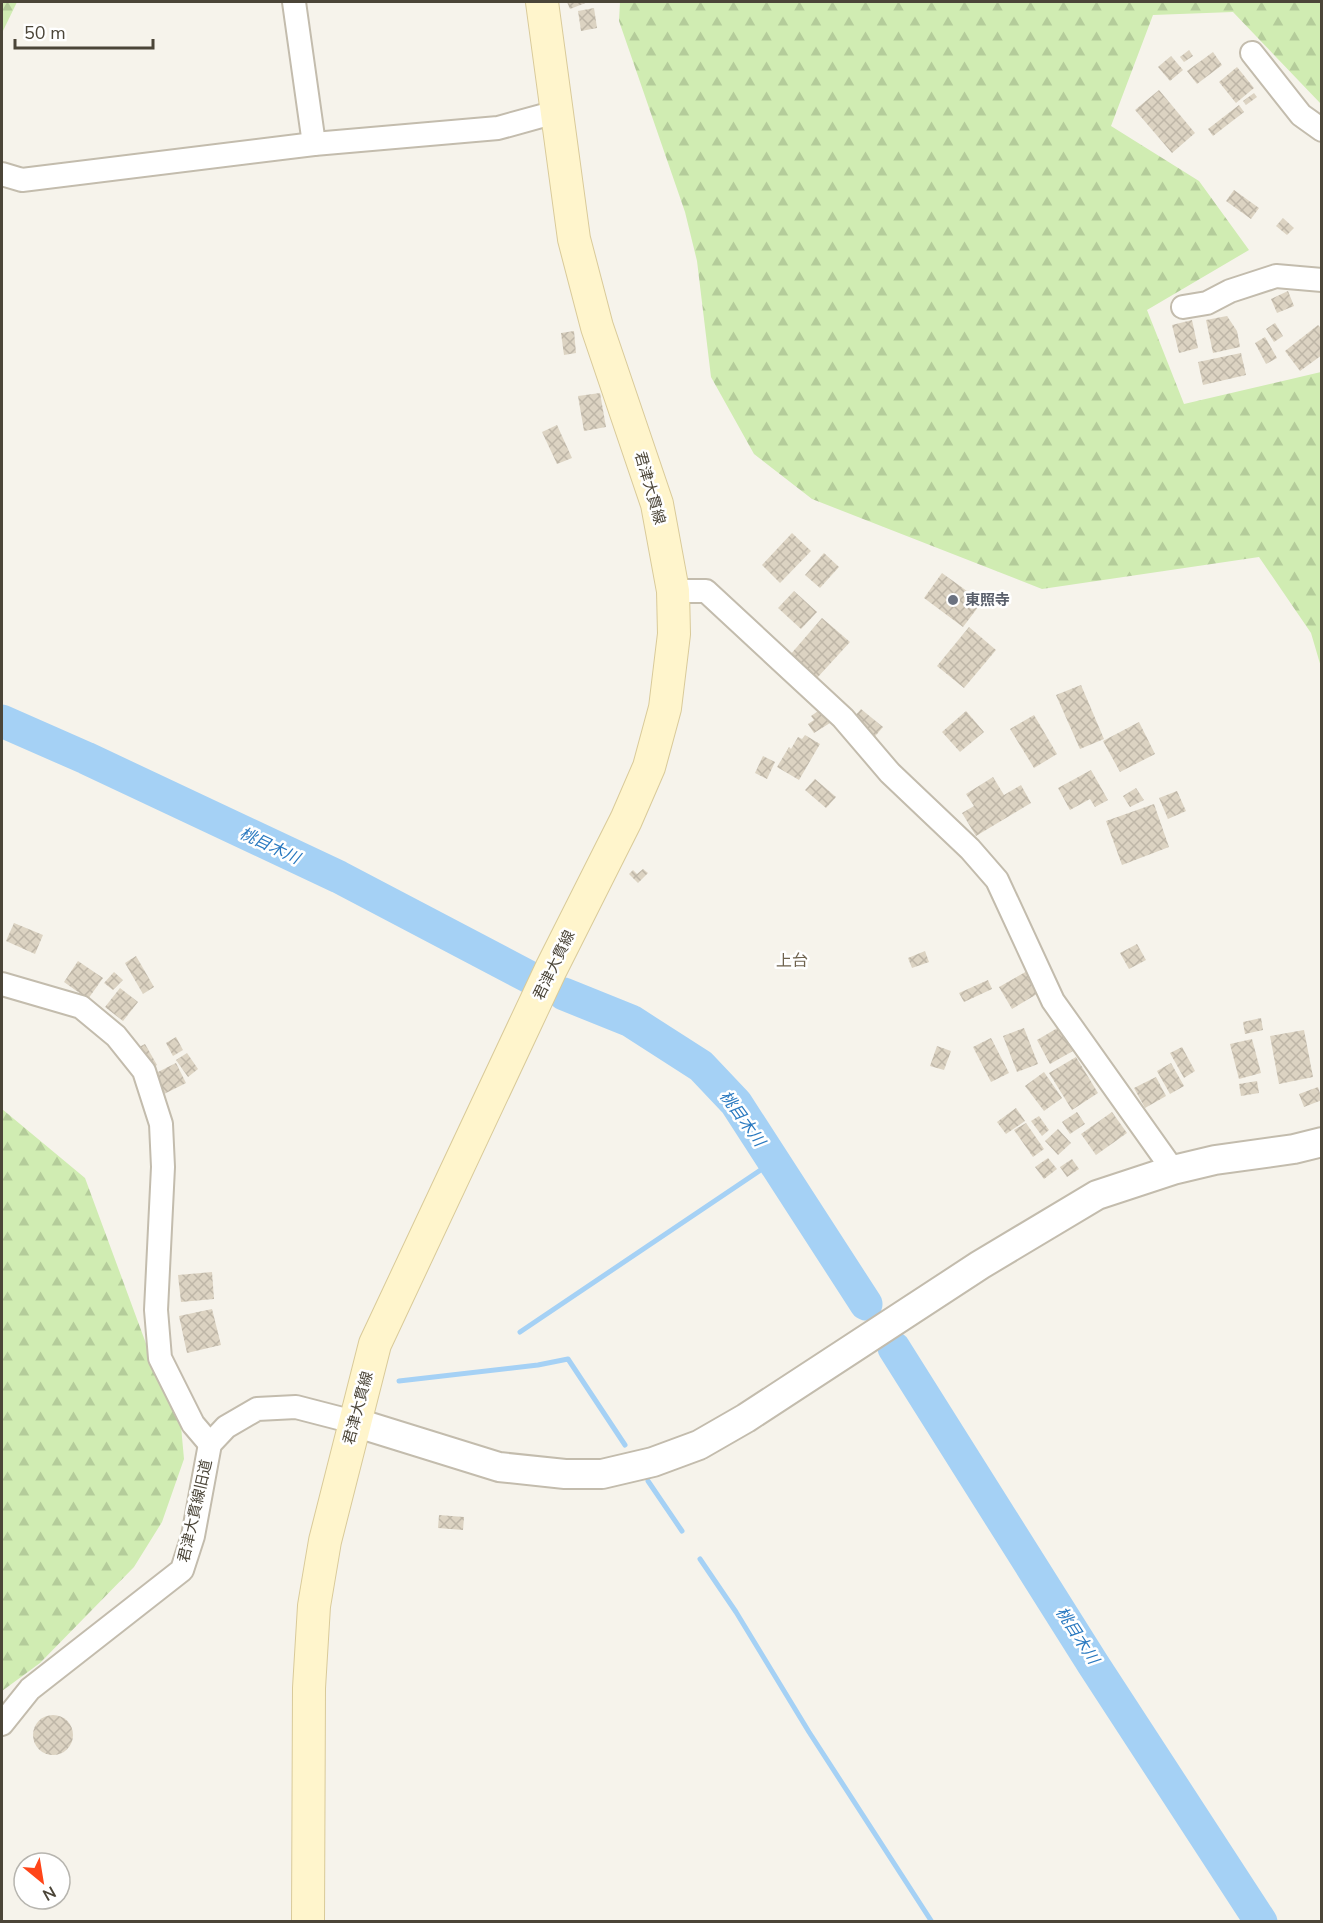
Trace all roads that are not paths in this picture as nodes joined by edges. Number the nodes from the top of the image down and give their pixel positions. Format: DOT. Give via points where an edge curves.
graph roads {
  1 [pos="294,2"];
  2 [pos="542,2"];
  3 [pos="1252,53"];
  4 [pos="556,112"];
  5 [pos="1322,130"];
  6 [pos="314,144"];
  7 [pos="2,174"];
  8 [pos="1322,280"];
  9 [pos="1183,307"];
  10 [pos="674,591"];
  11 [pos="2,984"];
  12 [pos="1322,1142"];
  13 [pos="1173,1170"];
  14 [pos="354,1422"];
  15 [pos="210,1444"];
  16 [pos="2,1724"];
  17 [pos="308,1922"];
  1 -- 6 [label="street"];
  2 -- 4 [label="main road, 君津大貫線"];
  3 -- 5 [label="street" via="1301,115"];
  4 -- 6 [label="street" via="498,128"];
  4 -- 10 [label="main road, 君津大貫線" via="574,239 597,327 657,504"];
  6 -- 7 [label="street" via="22,180"];
  8 -- 9 [label="street" via="1276,276 1207,303"];
  10 -- 13 [label="street" via="706,591 728,610 843,718 890,773 997,880 1053,1001"];
  10 -- 14 [label="main road, 君津大貫線" via="674,634 664,708 649,767 375,1344"];
  11 -- 15 [label="street" via="81,1007 116,1035 144,1071 161,1124 163,1167 156,1310 160,1358 193,1424"];
  12 -- 13 [label="street"];
  13 -- 14 [label="street" via="1088,1200 746,1418 699,1445 653,1462 602,1473 565,1474 499,1467"];
  14 -- 15 [label="street, 君津大貫線旧道" via="296,1407 257,1409 226,1427"];
  14 -- 17 [label="main road, 君津大貫線" via="325,1541 314,1606 309,1688"];
  15 -- 16 [label="street, 君津大貫線旧道" via="193,1536 182,1570 30,1689"];
}
